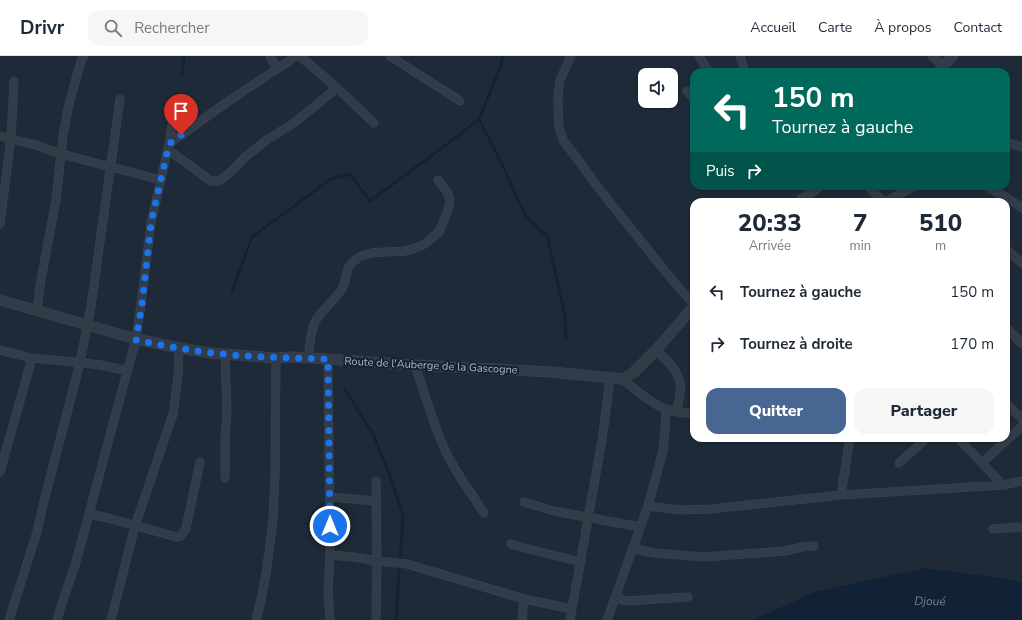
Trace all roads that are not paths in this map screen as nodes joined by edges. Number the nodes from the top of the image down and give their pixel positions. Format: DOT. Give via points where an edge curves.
graph roads {
  1 [pos="84,56"];
  2 [pos="270,56"];
  3 [pos="295,56"];
  4 [pos="300,56"];
  5 [pos="390,56"];
  6 [pos="571,56"];
  7 [pos="699,56"];
  8 [pos="740,56"];
  9 [pos="932,56"];
  10 [pos="953,56"];
  11 [pos="706,68"];
  12 [pos="744,68"];
  13 [pos="939,68"];
  14 [pos="941,68"];
  15 [pos="277,69"];
  16 [pos="14,81"];
  17 [pos="337,88"];
  18 [pos="687,91"];
  19 [pos="690,95"];
  20 [pos="120,100"];
  21 [pos="460,101"];
  22 [pos="175,107"];
  23 [pos="374,123"];
  24 [pos="0,136"];
  25 [pos="11,138"];
  26 [pos="1010,143"];
  27 [pos="1022,146"];
  28 [pos="168,147"];
  29 [pos="61,154"];
  30 [pos="110,167"];
  31 [pos="161,180"];
  32 [pos="438,180"];
  33 [pos="811,190"];
  34 [pos="872,190"];
  35 [pos="906,190"];
  36 [pos="992,190"];
  37 [pos="805,198"];
  38 [pos="880,198"];
  39 [pos="892,198"];
  40 [pos="1003,198"];
  41 [pos="1010,202"];
  42 [pos="1022,208"];
  43 [pos="0,224"];
  44 [pos="1010,252"];
  45 [pos="1022,263"];
  46 [pos="0,300"];
  47 [pos="690,300"];
  48 [pos="37,310"];
  49 [pos="690,310"];
  50 [pos="87,325"];
  51 [pos="1010,331"];
  52 [pos="136,340"];
  53 [pos="1022,344"];
  54 [pos="178,348"];
  55 [pos="0,350"];
  56 [pos="656,350"];
  57 [pos="225,354"];
  58 [pos="32,358"];
  59 [pos="276,358"];
  60 [pos="308,358"];
  61 [pos="328,359"];
  62 [pos="80,363"];
  63 [pos="415,365"];
  64 [pos="128,371"];
  65 [pos="610,378"];
  66 [pos="622,379"];
  67 [pos="1010,406"];
  68 [pos="666,409"];
  69 [pos="677,412"];
  70 [pos="690,414"];
  71 [pos="1022,419"];
  72 [pos="1022,426"];
  73 [pos="1010,437"];
  74 [pos="849,442"];
  75 [pos="923,442"];
  76 [pos="962,442"];
  77 [pos="1005,442"];
  78 [pos="200,462"];
  79 [pos="899,463"];
  80 [pos="982,463"];
  81 [pos="0,472"];
  82 [pos="225,478"];
  83 [pos="376,481"];
  84 [pos="1022,481"];
  85 [pos="1002,485"];
  86 [pos="841,495"];
  87 [pos="330,497"];
  88 [pos="376,501"];
  89 [pos="524,502"];
  90 [pos="648,506"];
  91 [pos="484,512"];
  92 [pos="89,514"];
  93 [pos="588,517"];
  94 [pos="135,526"];
  95 [pos="1022,526"];
  96 [pos="640,527"];
  97 [pos="993,529"];
  98 [pos="511,544"];
  99 [pos="814,546"];
  100 [pos="632,548"];
  101 [pos="330,555"];
  102 [pos="377,561"];
  103 [pos="581,562"];
  104 [pos="615,597"];
  105 [pos="688,597"];
  106 [pos="524,599"];
  107 [pos="572,609"];
  108 [pos="9,620"];
  109 [pos="57,620"];
  110 [pos="111,620"];
  111 [pos="256,620"];
  112 [pos="330,620"];
  113 [pos="376,620"];
  114 [pos="522,620"];
  115 [pos="570,620"];
  116 [pos="607,620"];
  1 -- 29 [label="street" via="68,108"];
  2 -- 15 [label="street"];
  3 -- 15 [label="street"];
  4 -- 17 [label="street"];
  5 -- 21 [label="street"];
  6 -- 47 [label="street" via="560,80 558,95 559,127 563,140"];
  7 -- 11 [label="street"];
  8 -- 12 [label="street"];
  9 -- 13 [label="street"];
  10 -- 14 [label="street"];
  15 -- 28 [label="street"];
  16 -- 25 [label="street"];
  17 -- 23 [label="street"];
  17 -- 28 [label="street" via="294,123 268,139 219,181 210,181"];
  18 -- 19 [label="street"];
  20 -- 30 [label="street"];
  22 -- 28 [label="street"];
  24 -- 25 [label="street"];
  25 -- 29 [label="street"];
  25 -- 43 [label="street"];
  26 -- 27 [label="street"];
  28 -- 31 [label="street"];
  29 -- 30 [label="street"];
  29 -- 48 [label="street" via="56,200"];
  30 -- 31 [label="street"];
  30 -- 50 [label="street"];
  31 -- 52 [label="street" via="151,223"];
  32 -- 60 [label="street" via="450,200 439,232 426,244 418,247 406,251 364,255 356,260 349,267 339,292 316,320 310,338"];
  33 -- 37 [label="street"];
  34 -- 38 [label="street"];
  35 -- 39 [label="street"];
  36 -- 40 [label="street"];
  41 -- 42 [label="street"];
  44 -- 45 [label="street"];
  46 -- 48 [label="street, Route de l'Auberge de la Gascogne"];
  48 -- 50 [label="street, Route de l'Auberge de la Gascogne"];
  49 -- 56 [label="street"];
  50 -- 52 [label="street, Route de l'Auberge de la Gascogne"];
  50 -- 62 [label="street"];
  51 -- 53 [label="street"];
  52 -- 54 [label="street, Route de l'Auberge de la Gascogne"];
  52 -- 64 [label="street"];
  54 -- 57 [label="street, Route de l'Auberge de la Gascogne"];
  54 -- 94 [label="street" via="178,376 173,414"];
  55 -- 58 [label="street"];
  56 -- 66 [label="street" via="633,373"];
  56 -- 69 [label="street" via="676,372 681,384"];
  57 -- 59 [label="street, Route de l'Auberge de la Gascogne"];
  57 -- 82 [label="street"];
  58 -- 62 [label="street"];
  58 -- 81 [label="street"];
  59 -- 60 [label="street, Route de l'Auberge de la Gascogne"];
  59 -- 111 [label="street" via="273,519 264,587"];
  60 -- 61 [label="street, Route de l'Auberge de la Gascogne"];
  61 -- 63 [label="street, Route de l'Auberge de la Gascogne"];
  61 -- 87 [label="street"];
  62 -- 64 [label="street"];
  62 -- 108 [label="street" via="37,532"];
  63 -- 65 [label="street, Route de l'Auberge de la Gascogne" via="552,372"];
  63 -- 91 [label="street" via="446,453"];
  64 -- 92 [label="street"];
  65 -- 66 [label="street, Route de l'Auberge de la Gascogne"];
  65 -- 93 [label="street" via="608,404"];
  66 -- 68 [label="street"];
  67 -- 71 [label="street"];
  68 -- 69 [label="street"];
  68 -- 90 [label="street" via="663,451"];
  69 -- 70 [label="street"];
  72 -- 73 [label="street"];
  74 -- 86 [label="street"];
  75 -- 79 [label="street"];
  76 -- 80 [label="street"];
  77 -- 80 [label="street"];
  78 -- 94 [label="street" via="186,528 181,536 176,537"];
  80 -- 85 [label="street"];
  83 -- 88 [label="street"];
  84 -- 85 [label="street"];
  85 -- 86 [label="street"];
  86 -- 90 [label="street" via="711,509 678,510"];
  87 -- 88 [label="street"];
  87 -- 101 [label="street"];
  88 -- 102 [label="street"];
  89 -- 93 [label="street" via="554,512"];
  90 -- 96 [label="street"];
  92 -- 94 [label="street"];
  92 -- 109 [label="street"];
  93 -- 96 [label="street"];
  93 -- 103 [label="street"];
  94 -- 110 [label="street"];
  95 -- 97 [label="street"];
  96 -- 100 [label="street"];
  98 -- 103 [label="street"];
  99 -- 100 [label="street" via="785,551 704,557 654,553"];
  100 -- 104 [label="street"];
  101 -- 102 [label="street"];
  101 -- 112 [label="street"];
  102 -- 106 [label="street" via="407,564"];
  102 -- 113 [label="street"];
  103 -- 107 [label="street"];
  104 -- 105 [label="street" via="626,600"];
  104 -- 116 [label="street"];
  106 -- 107 [label="street"];
  106 -- 114 [label="street"];
  107 -- 115 [label="street"];
}
